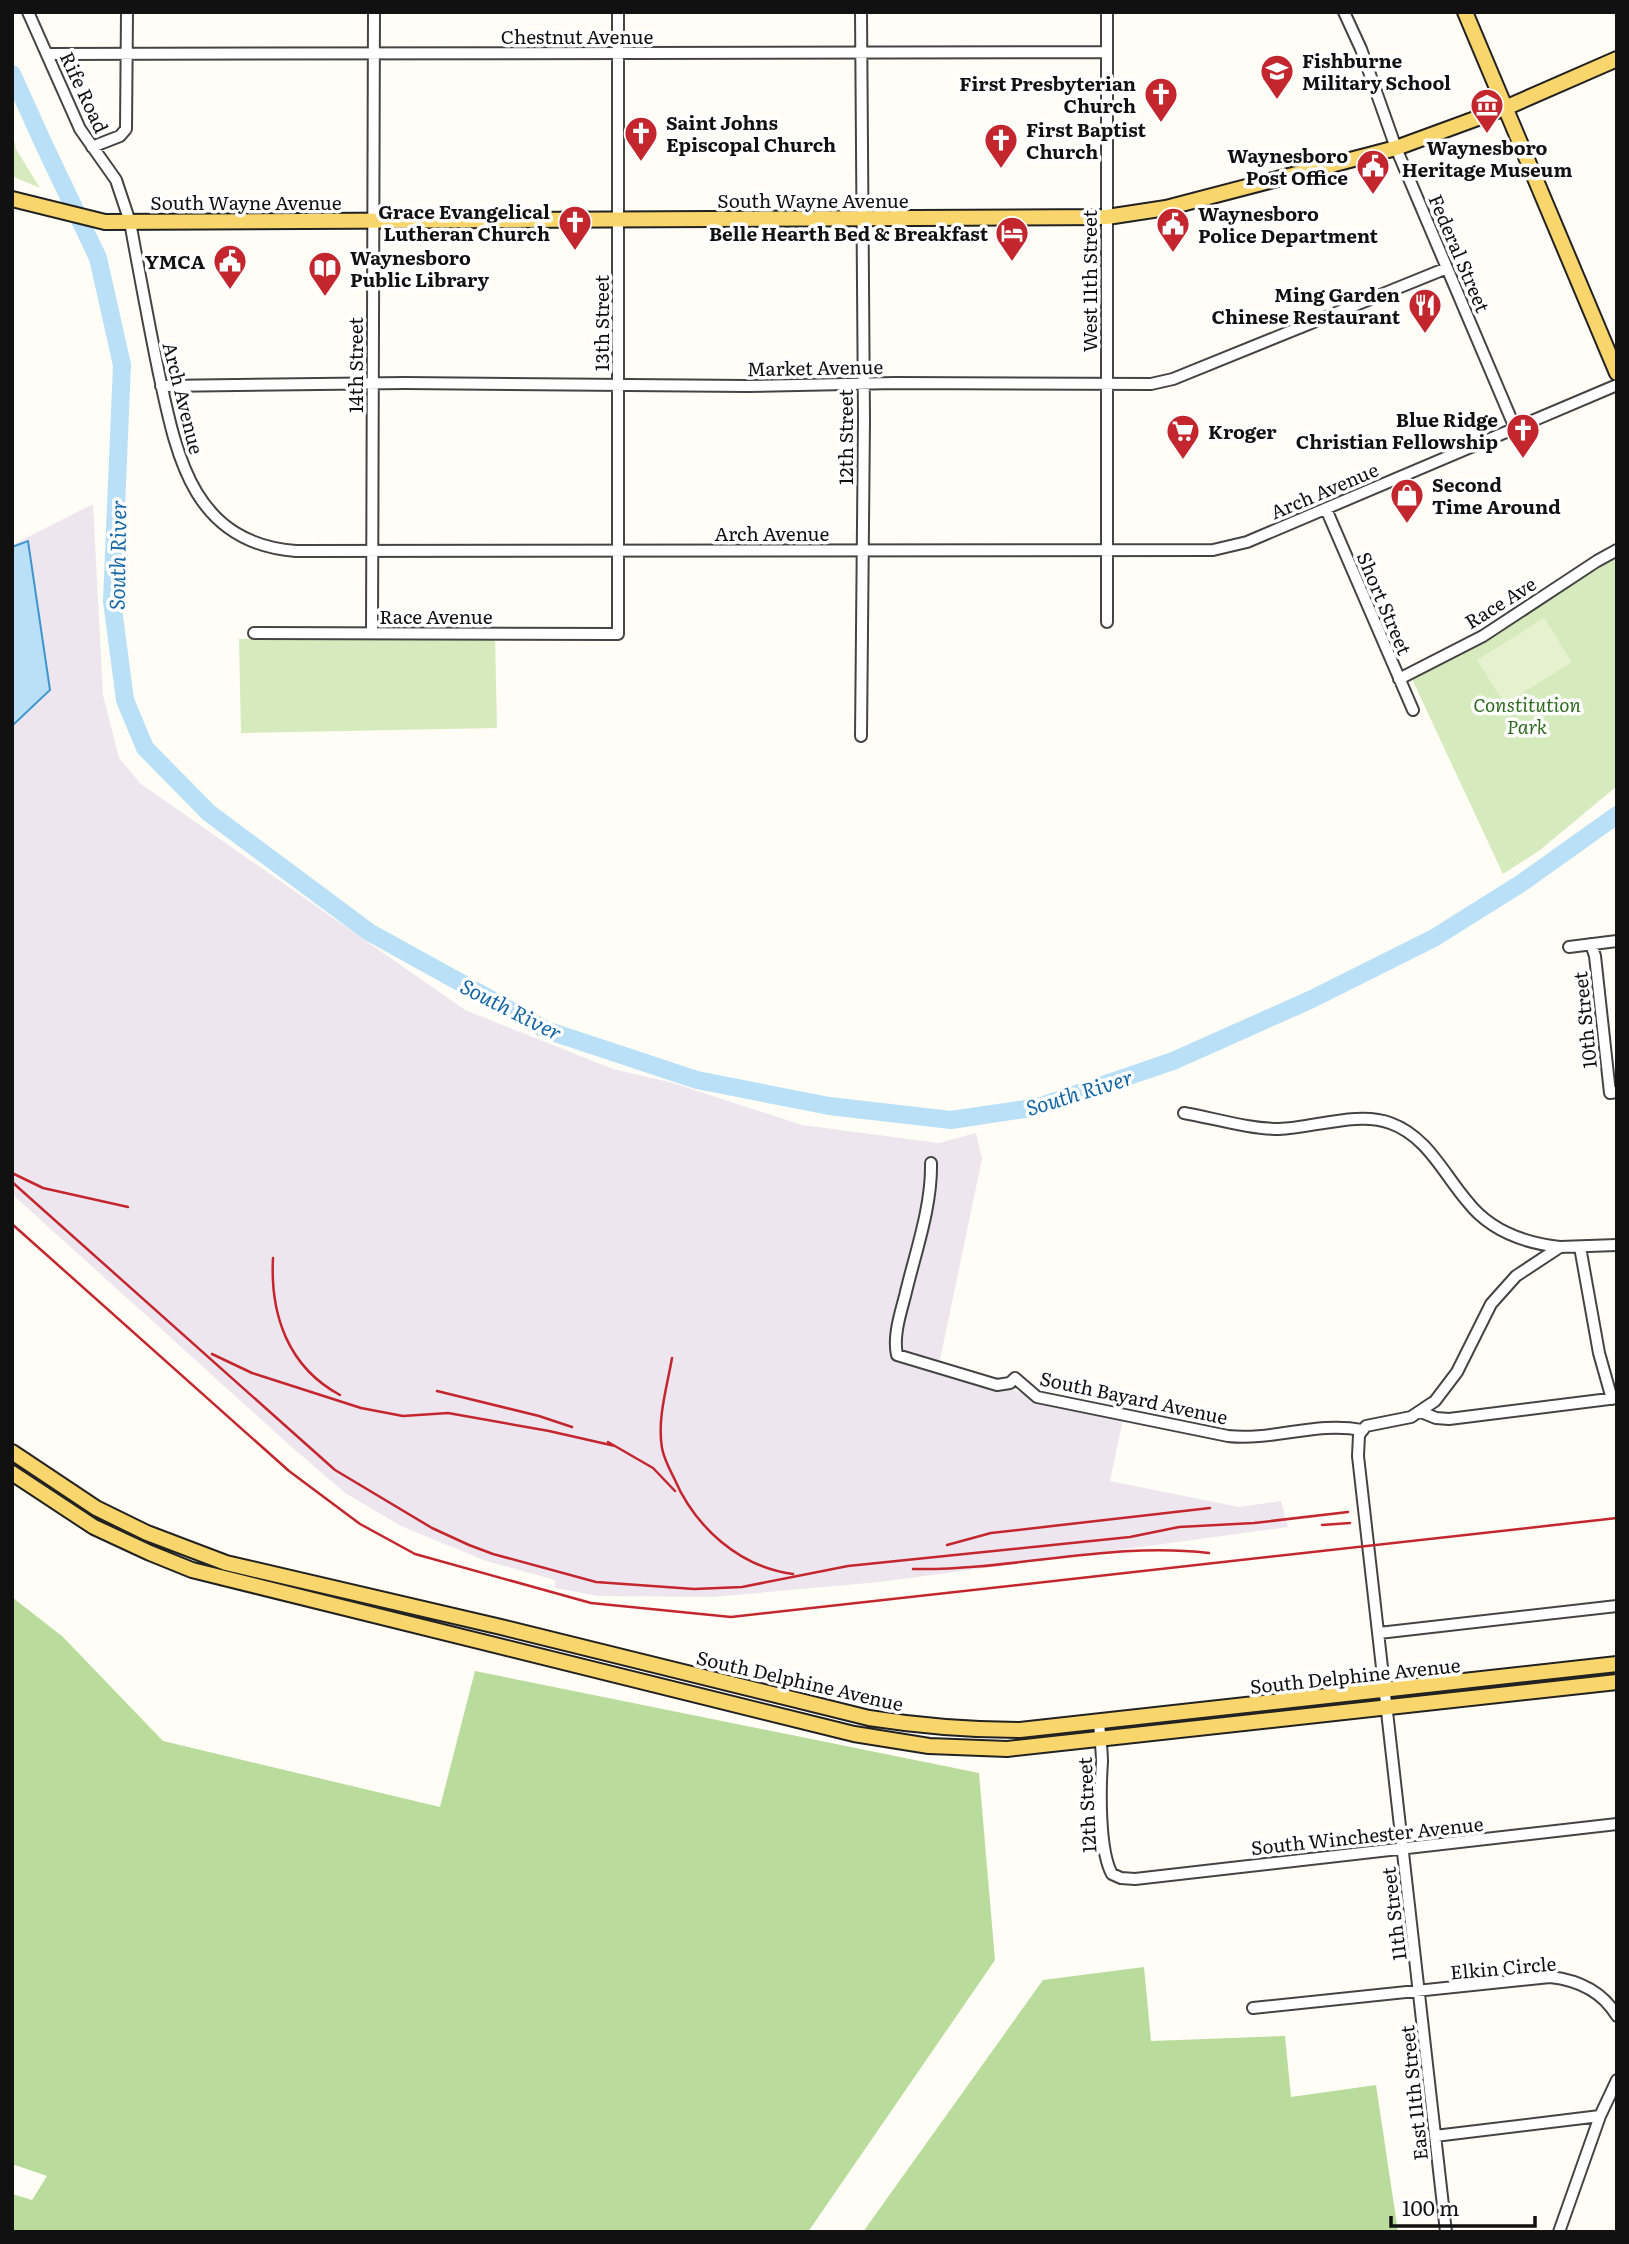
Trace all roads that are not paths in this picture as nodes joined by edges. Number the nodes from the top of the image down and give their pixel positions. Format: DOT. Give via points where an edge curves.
graph roads {
  1 [pos="28,12"];
  2 [pos="127,12"];
  3 [pos="374,12"];
  4 [pos="618,12"];
  5 [pos="861,12"];
  6 [pos="1107,12"];
  7 [pos="1344,12"];
  8 [pos="1465,12"];
  9 [pos="1107,52"];
  10 [pos="617,53"];
  11 [pos="863,53"];
  12 [pos="48,54"];
  13 [pos="126,54"];
  14 [pos="373,54"];
  15 [pos="1617,60"];
  16 [pos="1505,108"];
  17 [pos="92,147"];
  18 [pos="1396,148"];
  19 [pos="12,199"];
  20 [pos="1107,217"];
  21 [pos="862,219"];
  22 [pos="617,220"];
  23 [pos="372,221"];
  24 [pos="130,222"];
  25 [pos="1447,268"];
  26 [pos="1617,373"];
  27 [pos="372,384"];
  28 [pos="618,384"];
  29 [pos="863,384"];
  30 [pos="1107,385"];
  31 [pos="1617,385"];
  32 [pos="162,386"];
  33 [pos="1515,428"];
  34 [pos="1326,509"];
  35 [pos="1617,550"];
  36 [pos="372,551"];
  37 [pos="618,551"];
  38 [pos="863,551"];
  39 [pos="1107,551"];
  40 [pos="1107,622"];
  41 [pos="254,633"];
  42 [pos="372,633"];
  43 [pos="618,634"];
  44 [pos="1399,679"];
  45 [pos="1413,710"];
  46 [pos="861,736"];
  47 [pos="1617,942"];
  48 [pos="1591,944"];
  49 [pos="1569,947"];
  50 [pos="1613,1092"];
  51 [pos="1184,1113"];
  52 [pos="931,1163"];
  53 [pos="1617,1245"];
  54 [pos="1560,1247"];
  55 [pos="1580,1247"];
  56 [pos="1614,1398"];
  57 [pos="1421,1412"];
  58 [pos="1362,1430"];
  59 [pos="12,1452"];
  60 [pos="12,1473"];
  61 [pos="1617,1606"];
  62 [pos="1379,1633"];
  63 [pos="1617,1664"];
  64 [pos="1617,1682"];
  65 [pos="1385,1690"];
  66 [pos="1387,1706"];
  67 [pos="1099,1723"];
  68 [pos="1100,1740"];
  69 [pos="1617,1825"];
  70 [pos="1403,1849"];
  71 [pos="1121,1878"];
  72 [pos="1420,1993"];
  73 [pos="1253,2008"];
  74 [pos="1617,2016"];
  75 [pos="1617,2080"];
  76 [pos="1600,2116"];
  77 [pos="1435,2136"];
  78 [pos="1446,2232"];
  79 [pos="1559,2232"];
  1 -- 12 [label="street, Rife Road"];
  2 -- 13 [label="street"];
  3 -- 14 [label="street, 14th Street"];
  4 -- 10 [label="street, 13th Street"];
  5 -- 11 [label="street, 12th Street"];
  6 -- 9 [label="street, West 11th Street"];
  7 -- 18 [label="street, Federal Street"];
  8 -- 16 [label="main road"];
  9 -- 11 [label="street, Chestnut Avenue"];
  9 -- 20 [label="street, West 11th Street"];
  10 -- 11 [label="street, Chestnut Avenue"];
  10 -- 14 [label="street, Chestnut Avenue"];
  10 -- 22 [label="street, 13th Street"];
  11 -- 21 [label="street, 12th Street"];
  12 -- 13 [label="street, Chestnut Avenue"];
  12 -- 17 [label="street, Rife Road"];
  13 -- 14 [label="street, Chestnut Avenue"];
  13 -- 17 [label="street" via="126,130"];
  14 -- 23 [label="street, 14th Street"];
  15 -- 16 [label="main road, South Wayne Avenue"];
  16 -- 18 [label="main road, South Wayne Avenue"];
  16 -- 26 [label="main road"];
  17 -- 24 [label="street, Rife Road" via="117,180"];
  18 -- 20 [label="main road, South Wayne Avenue" via="1166,208"];
  18 -- 25 [label="street, Federal Street"];
  19 -- 24 [label="main road, South Wayne Avenue" via="105,222"];
  20 -- 21 [label="main road, South Wayne Avenue"];
  20 -- 30 [label="street, West 11th Street"];
  21 -- 22 [label="main road, South Wayne Avenue"];
  21 -- 29 [label="street, 12th Street"];
  22 -- 23 [label="main road, South Wayne Avenue"];
  22 -- 28 [label="street, 13th Street"];
  23 -- 24 [label="main road, South Wayne Avenue"];
  23 -- 27 [label="street, 14th Street"];
  24 -- 32 [label="street, Arch Avenue"];
  25 -- 30 [label="street, Market Avenue" via="1174,379"];
  25 -- 33 [label="street, Federal Street"];
  27 -- 28 [label="street, Market Avenue"];
  27 -- 32 [label="street, Market Avenue"];
  27 -- 36 [label="street, 14th Street"];
  28 -- 29 [label="street, Market Avenue"];
  28 -- 37 [label="street, 13th Street"];
  29 -- 30 [label="street, Market Avenue"];
  29 -- 38 [label="street, 12th Street"];
  30 -- 39 [label="street, West 11th Street"];
  31 -- 33 [label="street, Arch Avenue"];
  32 -- 36 [label="street, Arch Avenue" via="174,446 184,470 202,500 230,530 278,550"];
  33 -- 34 [label="street, Arch Avenue"];
  34 -- 39 [label="street, Arch Avenue" via="1231,547"];
  34 -- 44 [label="street, Short Street"];
  35 -- 44 [label="street, Race Ave" via="1483,636"];
  36 -- 37 [label="street, Arch Avenue"];
  36 -- 42 [label="street, 14th Street"];
  37 -- 38 [label="street, Arch Avenue"];
  37 -- 43 [label="street, 13th Street"];
  38 -- 39 [label="street, Arch Avenue"];
  38 -- 46 [label="street, 12th Street"];
  39 -- 40 [label="street"];
  41 -- 42 [label="street, Race Avenue"];
  42 -- 43 [label="street, Race Avenue"];
  44 -- 45 [label="street, Short Street"];
  47 -- 48 [label="street"];
  48 -- 49 [label="street"];
  48 -- 50 [label="street, 10th Street"];
  51 -- 54 [label="street" via="1277,1129 1363,1119 1389,1122 1423,1144 1482,1217 1524,1241"];
  52 -- 58 [label="street, South Bayard Avenue" via="924,1217 896,1337 897,1355 998,1385 1015,1378 1037,1397 1228,1436 1331,1426"];
  53 -- 55 [label="street"];
  54 -- 55 [label="street"];
  54 -- 57 [label="street" via="1504,1288 1482,1318 1447,1387"];
  55 -- 56 [label="street" via="1599,1353"];
  56 -- 57 [label="street, South Bayard Avenue" via="1449,1419"];
  57 -- 58 [label="street, South Bayard Avenue" via="1372,1423"];
  58 -- 62 [label="street" via="1358,1456"];
  59 -- 67 [label="main road, South Delphine Avenue" via="96,1508 226,1563 869,1718 961,1730"];
  60 -- 68 [label="main road, South Delphine Avenue" via="94,1527 192,1570 828,1728 888,1741 969,1749"];
  61 -- 62 [label="street"];
  62 -- 65 [label="street"];
  63 -- 65 [label="main road, South Delphine Avenue"];
  64 -- 66 [label="main road, South Delphine Avenue"];
  65 -- 66 [label="street"];
  65 -- 67 [label="main road, South Delphine Avenue"];
  66 -- 68 [label="main road, South Delphine Avenue"];
  66 -- 70 [label="street, 11th Street"];
  67 -- 68 [label="street, 12th Street"];
  68 -- 71 [label="street, 12th Street" via="1107,1860 1112,1874"];
  69 -- 70 [label="street, South Winchester Avenue"];
  70 -- 71 [label="street, South Winchester Avenue"];
  70 -- 72 [label="street, 11th Street"];
  72 -- 73 [label="street, Elkin Circle"];
  72 -- 74 [label="street, Elkin Circle" via="1560,1978 1596,1993"];
  72 -- 77 [label="street, East 11th Street"];
  75 -- 76 [label="street"];
  76 -- 77 [label="street"];
  76 -- 79 [label="street"];
  77 -- 78 [label="street, East 11th Street"];
}
